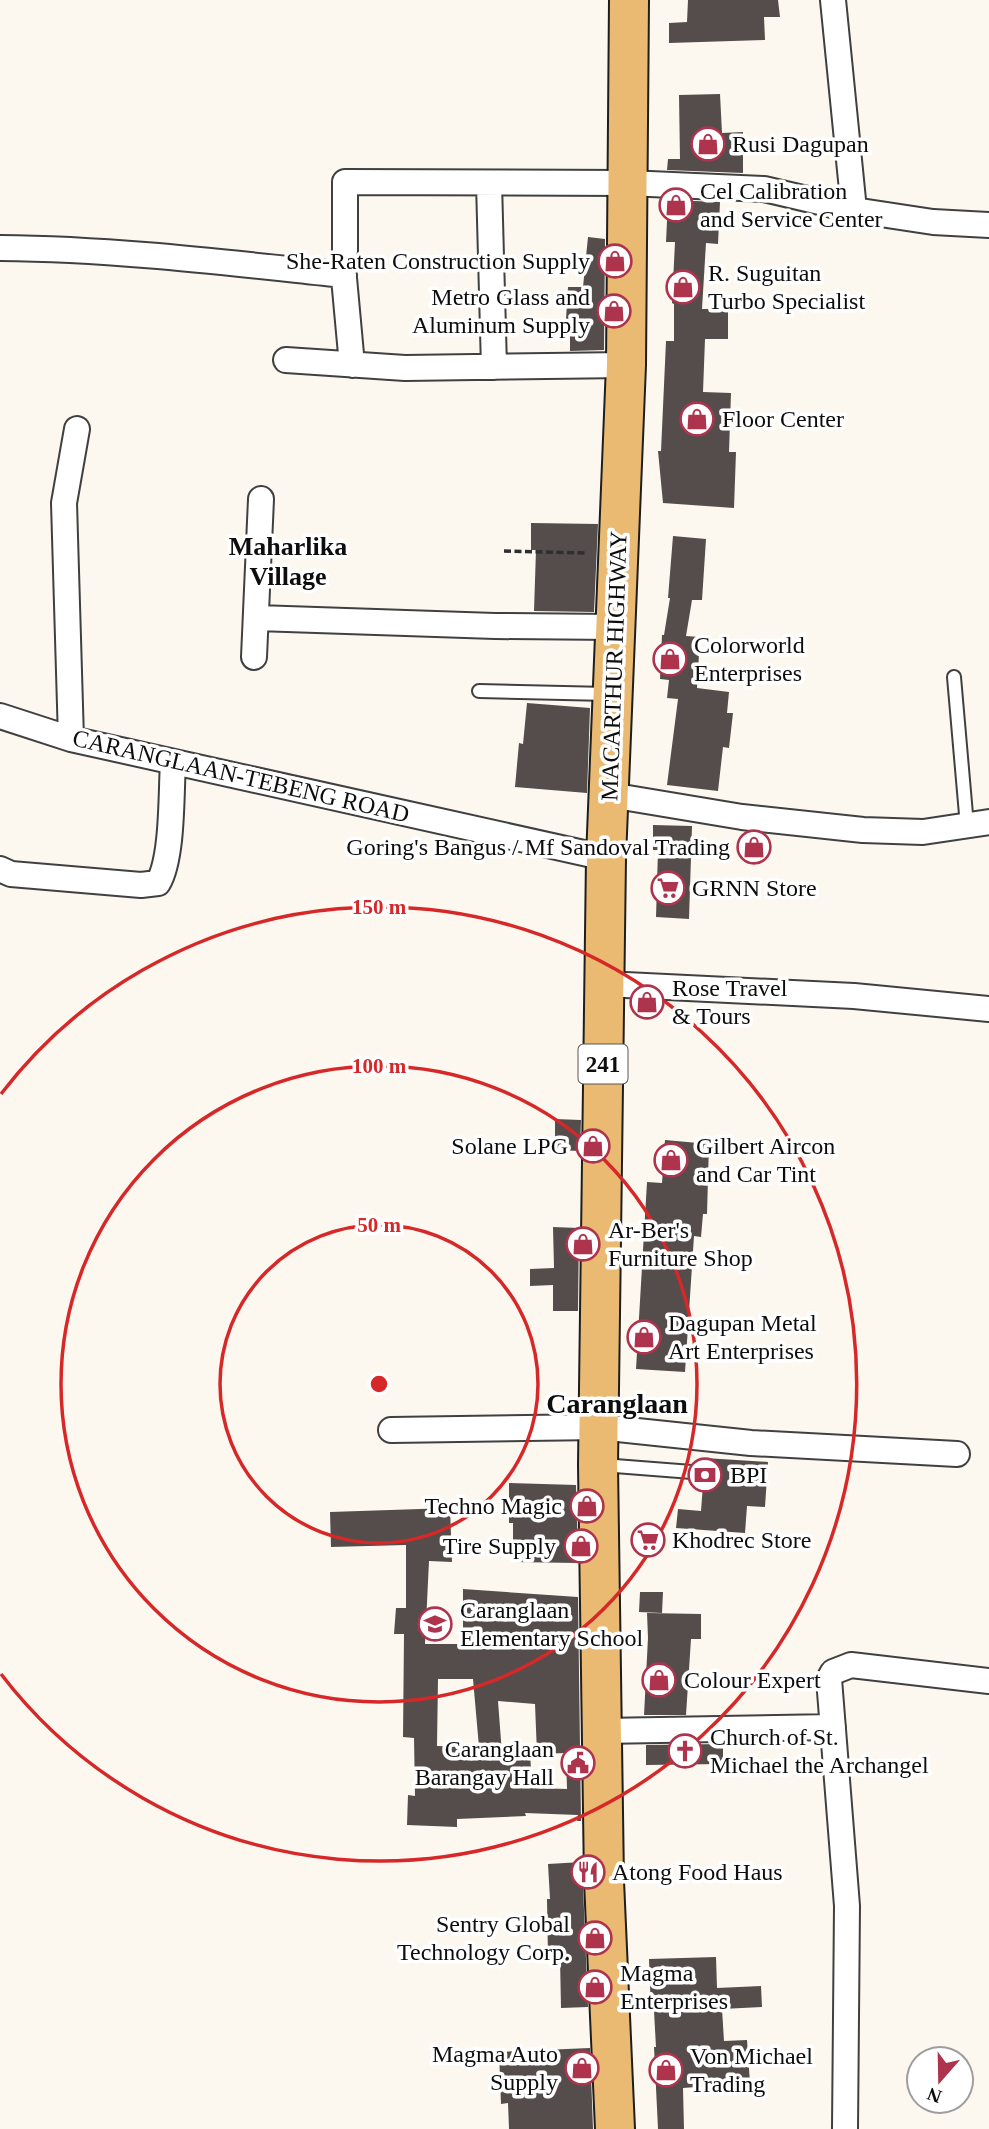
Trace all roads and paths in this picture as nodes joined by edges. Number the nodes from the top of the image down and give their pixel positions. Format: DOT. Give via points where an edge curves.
graph roads {
  1 [pos="629,0"];
  2 [pos="833,0"];
  3 [pos="489,183"];
  4 [pos="627,183"];
  5 [pos="854,210"];
  6 [pos="989,225"];
  7 [pos="0,248"];
  8 [pos="344,275"];
  9 [pos="286,360"];
  10 [pos="352,365"];
  11 [pos="626,365"];
  12 [pos="494,367"];
  13 [pos="77,429"];
  14 [pos="261,499"];
  15 [pos="504,551"];
  16 [pos="618,553"];
  17 [pos="257,618"];
  18 [pos="615,627"];
  19 [pos="254,657"];
  20 [pos="954,677"];
  21 [pos="479,691"];
  22 [pos="612,694"];
  23 [pos="0,716"];
  24 [pos="71,739"];
  25 [pos="173,762"];
  26 [pos="610,795"];
  27 [pos="978,824"];
  28 [pos="606,858"];
  29 [pos="0,870"];
  30 [pos="605,984"];
  31 [pos="989,1009"];
  32 [pos="599,1427"];
  33 [pos="391,1430"];
  34 [pos="957,1454"];
  35 [pos="598,1465"];
  36 [pos="692,1472"];
  37 [pos="989,1681"];
  38 [pos="833,1727"];
  39 [pos="601,1731"];
  40 [pos="615,2129"];
  41 [pos="845,2129"];
  1 -- 4 [label="main road, MACARTHUR HIGHWAY / 241"];
  2 -- 5 [label="street"];
  3 -- 4 [label="street"];
  3 -- 8 [label="street" via="345,182"];
  3 -- 12 [label="street"];
  4 -- 5 [label="street" via="764,188"];
  4 -- 11 [label="main road, MACARTHUR HIGHWAY / 241"];
  5 -- 6 [label="street"];
  7 -- 8 [label="street" via="148,254"];
  8 -- 10 [label="street"];
  9 -- 10 [label="street"];
  10 -- 12 [label="street"];
  11 -- 12 [label="street"];
  11 -- 16 [label="main road, MACARTHUR HIGHWAY / 241"];
  13 -- 24 [label="street" via="64,503"];
  14 -- 17 [label="street"];
  15 -- 16 [label="path"];
  16 -- 18 [label="main road, MACARTHUR HIGHWAY / 241"];
  17 -- 18 [label="street"];
  17 -- 19 [label="street"];
  18 -- 22 [label="main road, MACARTHUR HIGHWAY / 241"];
  20 -- 27 [label="lane"];
  21 -- 22 [label="lane"];
  22 -- 26 [label="main road, MACARTHUR HIGHWAY / 241"];
  23 -- 24 [label="street, CARANGLAAN-TEBENG ROAD"];
  24 -- 25 [label="street, CARANGLAAN-TEBENG ROAD"];
  25 -- 28 [label="street, CARANGLAAN-TEBENG ROAD"];
  25 -- 29 [label="street" via="164,874 158,884"];
  26 -- 27 [label="street" via="742,817 863,830 923,832"];
  26 -- 28 [label="main road, MACARTHUR HIGHWAY / 241"];
  28 -- 30 [label="main road, MACARTHUR HIGHWAY / 241"];
  30 -- 31 [label="street" via="854,996"];
  30 -- 32 [label="main road, MACARTHUR HIGHWAY / 241"];
  32 -- 33 [label="street"];
  32 -- 34 [label="street" via="751,1443"];
  32 -- 35 [label="main road, MACARTHUR HIGHWAY / 241"];
  35 -- 36 [label="lane"];
  35 -- 39 [label="main road, MACARTHUR HIGHWAY / 241"];
  37 -- 38 [label="street" via="850,1665 839,1668 829,1679"];
  38 -- 39 [label="street"];
  38 -- 41 [label="street" via="847,1906"];
  39 -- 40 [label="main road, MACARTHUR HIGHWAY / 241"];
}
